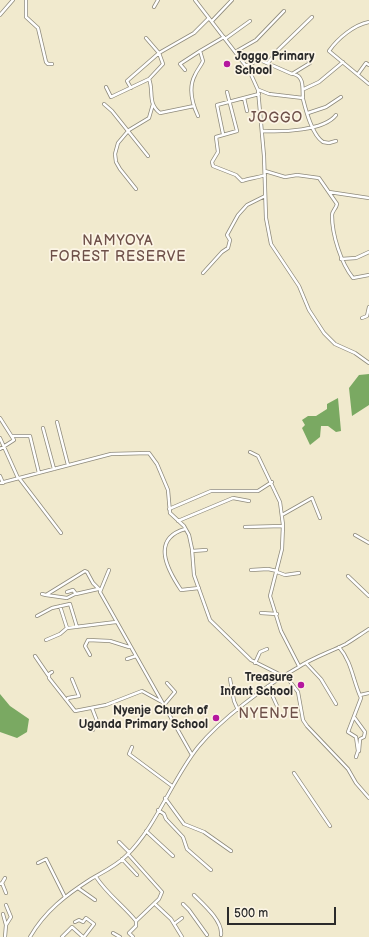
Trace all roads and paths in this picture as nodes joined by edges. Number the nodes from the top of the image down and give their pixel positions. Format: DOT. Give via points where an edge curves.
graph roads {
  1 [pos="12,0"];
  2 [pos="26,0"];
  3 [pos="158,0"];
  4 [pos="195,0"];
  5 [pos="232,0"];
  6 [pos="154,7"];
  7 [pos="284,11"];
  8 [pos="0,15"];
  9 [pos="312,17"];
  10 [pos="210,18"];
  11 [pos="212,21"];
  12 [pos="250,21"];
  13 [pos="369,22"];
  14 [pos="146,38"];
  15 [pos="225,38"];
  16 [pos="200,50"];
  17 [pos="234,52"];
  18 [pos="159,53"];
  19 [pos="304,54"];
  20 [pos="343,62"];
  21 [pos="268,63"];
  22 [pos="52,64"];
  23 [pos="369,65"];
  24 [pos="245,66"];
  25 [pos="185,70"];
  26 [pos="294,74"];
  27 [pos="358,74"];
  28 [pos="149,79"];
  29 [pos="369,84"];
  30 [pos="106,87"];
  31 [pos="130,88"];
  32 [pos="258,90"];
  33 [pos="304,90"];
  34 [pos="227,92"];
  35 [pos="259,94"];
  36 [pos="341,97"];
  37 [pos="244,98"];
  38 [pos="303,98"];
  39 [pos="230,101"];
  40 [pos="104,104"];
  41 [pos="154,104"];
  42 [pos="194,106"];
  43 [pos="247,111"];
  44 [pos="308,113"];
  45 [pos="336,115"];
  46 [pos="198,116"];
  47 [pos="311,127"];
  48 [pos="263,131"];
  49 [pos="128,132"];
  50 [pos="223,134"];
  51 [pos="336,141"];
  52 [pos="148,156"];
  53 [pos="265,171"];
  54 [pos="265,175"];
  55 [pos="136,189"];
  56 [pos="328,192"];
  57 [pos="265,196"];
  58 [pos="369,198"];
  59 [pos="369,252"];
  60 [pos="341,259"];
  61 [pos="203,273"];
  62 [pos="369,275"];
  63 [pos="369,307"];
  64 [pos="362,318"];
  65 [pos="369,363"];
  66 [pos="0,418"];
  67 [pos="57,422"];
  68 [pos="43,428"];
  69 [pos="12,436"];
  70 [pos="0,438"];
  71 [pos="5,447"];
  72 [pos="0,449"];
  73 [pos="250,452"];
  74 [pos="68,465"];
  75 [pos="54,469"];
  76 [pos="39,473"];
  77 [pos="0,476"];
  78 [pos="19,478"];
  79 [pos="272,482"];
  80 [pos="1,483"];
  81 [pos="249,501"];
  82 [pos="169,509"];
  83 [pos="282,515"];
  84 [pos="320,518"];
  85 [pos="178,521"];
  86 [pos="283,526"];
  87 [pos="245,527"];
  88 [pos="185,529"];
  89 [pos="62,533"];
  90 [pos="355,535"];
  91 [pos="369,543"];
  92 [pos="206,550"];
  93 [pos="192,552"];
  94 [pos="109,570"];
  95 [pos="251,570"];
  96 [pos="277,571"];
  97 [pos="299,573"];
  98 [pos="348,576"];
  99 [pos="199,588"];
  100 [pos="99,589"];
  101 [pos="67,592"];
  102 [pos="42,594"];
  103 [pos="75,594"];
  104 [pos="46,596"];
  105 [pos="369,596"];
  106 [pos="60,606"];
  107 [pos="261,613"];
  108 [pos="277,614"];
  109 [pos="37,616"];
  110 [pos="116,622"];
  111 [pos="77,627"];
  112 [pos="67,628"];
  113 [pos="369,629"];
  114 [pos="46,640"];
  115 [pos="130,647"];
  116 [pos="339,647"];
  117 [pos="266,649"];
  118 [pos="90,655"];
  119 [pos="35,656"];
  120 [pos="136,656"];
  121 [pos="127,659"];
  122 [pos="255,663"];
  123 [pos="306,663"];
  124 [pos="299,666"];
  125 [pos="52,672"];
  126 [pos="48,676"];
  127 [pos="284,676"];
  128 [pos="72,679"];
  129 [pos="230,679"];
  130 [pos="166,683"];
  131 [pos="268,686"];
  132 [pos="369,693"];
  133 [pos="360,695"];
  134 [pos="67,700"];
  135 [pos="164,704"];
  136 [pos="336,704"];
  137 [pos="92,708"];
  138 [pos="278,708"];
  139 [pos="238,710"];
  140 [pos="354,717"];
  141 [pos="93,730"];
  142 [pos="132,746"];
  143 [pos="192,755"];
  144 [pos="294,773"];
  145 [pos="172,786"];
  146 [pos="165,798"];
  147 [pos="369,798"];
  148 [pos="158,810"];
  149 [pos="330,826"];
  150 [pos="146,831"];
  151 [pos="119,842"];
  152 [pos="231,851"];
  153 [pos="128,853"];
  154 [pos="173,856"];
  155 [pos="122,859"];
  156 [pos="38,864"];
  157 [pos="211,870"];
  158 [pos="137,875"];
  159 [pos="96,876"];
  160 [pos="5,878"];
  161 [pos="1,884"];
  162 [pos="78,888"];
  163 [pos="6,893"];
  164 [pos="194,895"];
  165 [pos="65,897"];
  166 [pos="96,900"];
  167 [pos="183,904"];
  168 [pos="6,905"];
  169 [pos="156,905"];
  170 [pos="3,914"];
  171 [pos="182,918"];
  172 [pos="136,921"];
  173 [pos="75,922"];
  174 [pos="174,924"];
  175 [pos="6,925"];
  176 [pos="113,932"];
  177 [pos="207,935"];
  178 [pos="221,935"];
  179 [pos="5,937"];
  180 [pos="30,937"];
  181 [pos="62,937"];
  182 [pos="83,937"];
  183 [pos="120,937"];
  184 [pos="133,937"];
  185 [pos="182,937"];
  1 -- 8 [label="street"];
  2 -- 22 [label="street" via="26,17 37,26 46,62"];
  3 -- 6 [label="street"];
  4 -- 10 [label="street"];
  5 -- 11 [label="street"];
  7 -- 17 [label="street" via="256,40"];
  9 -- 21 [label="street"];
  10 -- 11 [label="street"];
  10 -- 18 [label="street" via="194,33"];
  11 -- 15 [label="street"];
  12 -- 15 [label="street"];
  13 -- 20 [label="street" via="358,26 330,49 330,53"];
  14 -- 18 [label="street"];
  15 -- 16 [label="street"];
  15 -- 17 [label="street"];
  16 -- 25 [label="street" via="180,64"];
  16 -- 42 [label="street" via="203,61 192,84"];
  17 -- 24 [label="street"];
  18 -- 28 [label="street" via="163,64"];
  18 -- 31 [label="street" via="127,81"];
  19 -- 26 [label="street" via="310,63"];
  20 -- 27 [label="street"];
  20 -- 33 [label="street" via="319,82"];
  21 -- 24 [label="street" via="257,60"];
  21 -- 26 [label="street"];
  23 -- 27 [label="street" via="366,63"];
  24 -- 32 [label="street"];
  26 -- 33 [label="street" via="301,79"];
  27 -- 29 [label="street"];
  28 -- 31 [label="street"];
  28 -- 41 [label="street" via="152,86 150,96"];
  30 -- 31 [label="street" via="110,97"];
  32 -- 35 [label="street"];
  32 -- 38 [label="street" via="269,94"];
  33 -- 38 [label="street"];
  34 -- 39 [label="street"];
  35 -- 37 [label="street"];
  35 -- 48 [label="street"];
  36 -- 44 [label="street" via="326,108"];
  37 -- 39 [label="street"];
  37 -- 43 [label="street"];
  38 -- 44 [label="street"];
  39 -- 50 [label="street" via="217,105"];
  39 -- 50 [label="street" via="237,130"];
  40 -- 49 [label="street"];
  41 -- 42 [label="street" via="160,113"];
  41 -- 49 [label="street" via="149,118"];
  42 -- 46 [label="street"];
  44 -- 47 [label="street"];
  45 -- 47 [label="street" via="330,121"];
  47 -- 48 [label="street" via="286,132"];
  47 -- 51 [label="street" via="323,142"];
  48 -- 53 [label="street"];
  49 -- 52 [label="street"];
  49 -- 55 [label="street" via="118,144 114,158"];
  50 -- 54 [label="street" via="216,137 218,152 212,166 236,175 242,181"];
  53 -- 54 [label="street"];
  53 -- 56 [label="street" via="285,177 316,177 321,180"];
  54 -- 57 [label="street"];
  56 -- 58 [label="street"];
  56 -- 60 [label="street" via="337,204 332,215"];
  57 -- 61 [label="street" via="249,203 240,212 227,235 230,240 228,248"];
  57 -- 65 [label="street" via="270,242 299,286 317,323 331,341"];
  59 -- 60 [label="street"];
  60 -- 62 [label="street" via="353,278"];
  63 -- 64 [label="street" via="367,315"];
  66 -- 69 [label="street"];
  67 -- 74 [label="street"];
  68 -- 75 [label="street"];
  69 -- 71 [label="street" via="13,442"];
  69 -- 76 [label="street" via="30,436"];
  70 -- 71 [label="street"];
  71 -- 72 [label="street"];
  71 -- 78 [label="street"];
  73 -- 79 [label="street" via="258,456"];
  74 -- 75 [label="street"];
  74 -- 82 [label="street" via="114,454 149,453 157,464 168,490"];
  75 -- 76 [label="street"];
  76 -- 78 [label="street"];
  77 -- 80 [label="street"];
  78 -- 80 [label="street"];
  78 -- 89 [label="street"];
  79 -- 82 [label="street" via="258,491 211,491"];
  79 -- 83 [label="street" via="280,500"];
  81 -- 85 [label="street" via="233,498"];
  82 -- 85 [label="street"];
  83 -- 84 [label="street" via="312,498"];
  83 -- 86 [label="street"];
  85 -- 88 [label="street"];
  86 -- 87 [label="street"];
  86 -- 96 [label="street" via="282,549"];
  88 -- 93 [label="street"];
  88 -- 99 [label="street" via="172,535 164,558 181,590"];
  90 -- 91 [label="street"];
  92 -- 93 [label="street"];
  93 -- 99 [label="street" via="193,573"];
  94 -- 100 [label="street"];
  95 -- 96 [label="street"];
  96 -- 97 [label="street" via="285,575"];
  96 -- 108 [label="street" via="270,594"];
  98 -- 105 [label="street"];
  99 -- 122 [label="street" via="210,620"];
  100 -- 103 [label="street"];
  100 -- 104 [label="street" via="85,571"];
  100 -- 110 [label="street"];
  101 -- 103 [label="street" via="73,590"];
  102 -- 104 [label="street"];
  103 -- 104 [label="street" via="67,598"];
  106 -- 109 [label="street"];
  106 -- 111 [label="street" via="71,604"];
  106 -- 112 [label="street"];
  107 -- 108 [label="street"];
  108 -- 124 [label="street" via="280,631"];
  110 -- 111 [label="street"];
  110 -- 115 [label="street"];
  111 -- 112 [label="street"];
  112 -- 114 [label="street"];
  113 -- 116 [label="street"];
  115 -- 118 [label="street" via="110,641 88,640 86,646"];
  115 -- 120 [label="street"];
  116 -- 123 [label="street"];
  116 -- 133 [label="street" via="348,658"];
  117 -- 122 [label="street" via="260,652"];
  119 -- 126 [label="street"];
  120 -- 121 [label="street"];
  120 -- 135 [label="street"];
  122 -- 127 [label="street"];
  123 -- 124 [label="street"];
  123 -- 136 [label="street" via="321,679"];
  124 -- 127 [label="street"];
  125 -- 126 [label="street"];
  126 -- 134 [label="street"];
  127 -- 131 [label="street"];
  127 -- 147 [label="street" via="299,692 303,720 307,726 348,769"];
  128 -- 134 [label="street" via="79,696"];
  129 -- 139 [label="street" via="233,699"];
  130 -- 135 [label="street" via="175,693"];
  131 -- 138 [label="street"];
  131 -- 139 [label="street"];
  132 -- 133 [label="street"];
  133 -- 140 [label="street" via="361,701"];
  134 -- 137 [label="street" via="75,711"];
  135 -- 137 [label="street" via="142,691"];
  135 -- 143 [label="street"];
  137 -- 141 [label="street" via="97,721"];
  139 -- 143 [label="street" via="206,738"];
  140 -- 140 [label="street" via="348,732 356,737 357,756 360,739 365,733"];
  142 -- 145 [label="street" via="129,754"];
  143 -- 145 [label="street"];
  144 -- 149 [label="street"];
  145 -- 146 [label="street"];
  146 -- 148 [label="street"];
  146 -- 152 [label="street" via="184,824 204,832"];
  148 -- 150 [label="street"];
  148 -- 157 [label="street" via="183,837 187,848"];
  150 -- 153 [label="street"];
  150 -- 154 [label="street"];
  151 -- 153 [label="street"];
  153 -- 155 [label="street"];
  153 -- 172 [label="street" via="162,892 159,899"];
  155 -- 158 [label="street"];
  155 -- 159 [label="street"];
  156 -- 165 [label="street" via="47,860"];
  159 -- 162 [label="street"];
  159 -- 172 [label="street" via="109,895"];
  160 -- 161 [label="street"];
  161 -- 163 [label="street"];
  162 -- 165 [label="street"];
  162 -- 166 [label="street"];
  164 -- 178 [label="street" via="217,922"];
  165 -- 180 [label="street" via="44,915"];
  167 -- 177 [label="street"];
  168 -- 175 [label="street" via="11,915"];
  169 -- 174 [label="street"];
  170 -- 175 [label="street"];
  171 -- 174 [label="street"];
  172 -- 184 [label="street" via="128,935"];
  173 -- 182 [label="street" via="82,922 86,918 94,923"];
  174 -- 185 [label="street"];
  175 -- 179 [label="street"];
  176 -- 183 [label="street"];
  181 -- 182 [label="street" via="72,927"];
}
